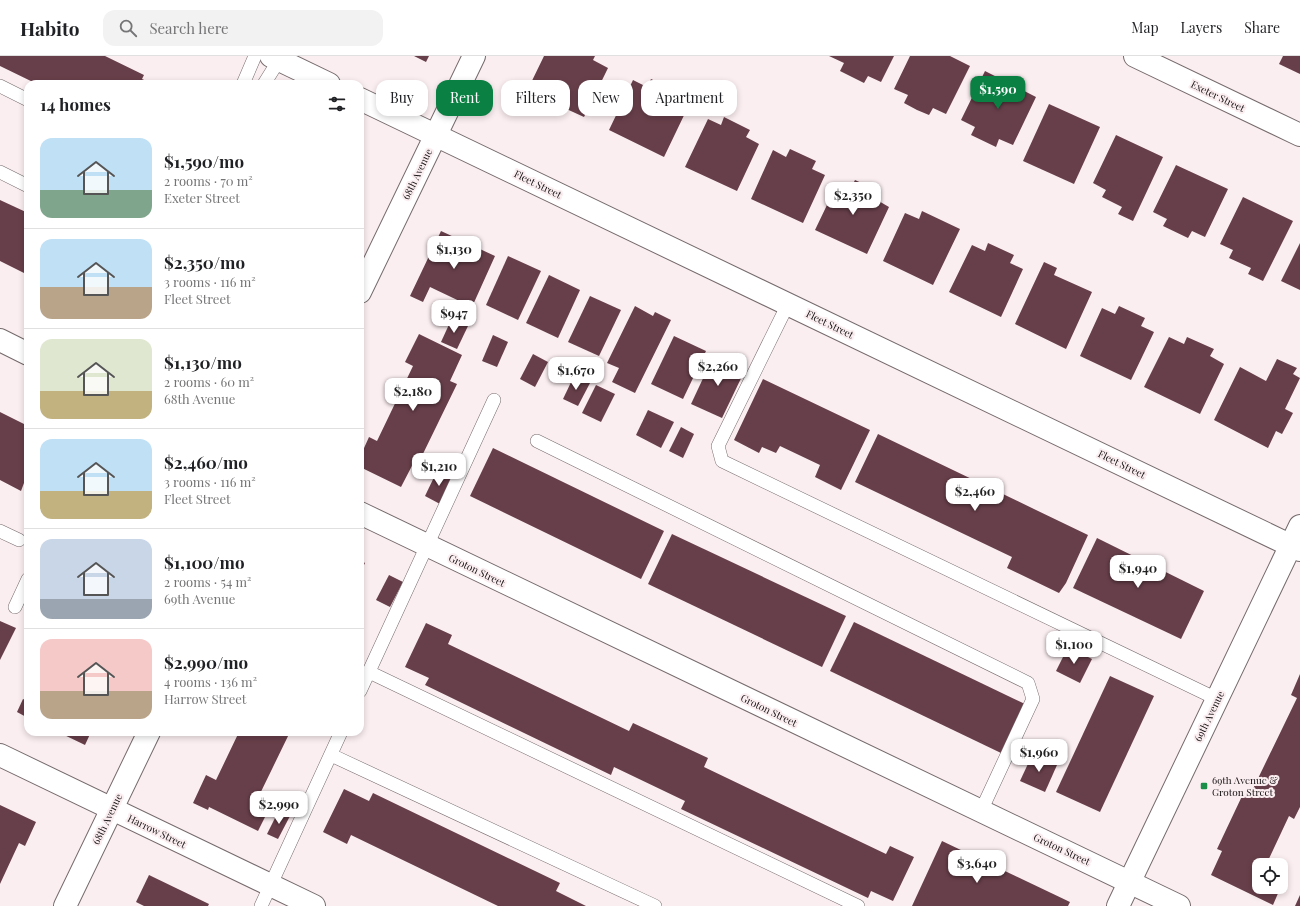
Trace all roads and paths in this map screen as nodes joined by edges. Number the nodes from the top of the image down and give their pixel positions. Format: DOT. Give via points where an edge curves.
graph roads {
  1 [pos="255,56"];
  2 [pos="474,56"];
  3 [pos="1135,56"];
  4 [pos="275,58"];
  5 [pos="245,80"];
  6 [pos="266,80"];
  7 [pos="321,80"];
  8 [pos="0,86"];
  9 [pos="24,98"];
  10 [pos="364,101"];
  11 [pos="436,135"];
  12 [pos="1300,135"];
  13 [pos="0,172"];
  14 [pos="24,184"];
  15 [pos="364,284"];
  16 [pos="788,304"];
  17 [pos="0,340"];
  18 [pos="24,352"];
  19 [pos="494,400"];
  20 [pos="537,441"];
  21 [pos="364,515"];
  22 [pos="0,531"];
  23 [pos="19,540"];
  24 [pos="1297,540"];
  25 [pos="427,546"];
  26 [pos="24,588"];
  27 [pos="15,607"];
  28 [pos="369,672"];
  29 [pos="364,683"];
  30 [pos="1217,699"];
  31 [pos="147,736"];
  32 [pos="339,736"];
  33 [pos="0,755"];
  34 [pos="331,755"];
  35 [pos="112,809"];
  36 [pos="981,811"];
  37 [pos="1130,882"];
  38 [pos="271,885"];
  39 [pos="65,906"];
  40 [pos="261,906"];
  41 [pos="314,906"];
  42 [pos="654,906"];
  43 [pos="858,906"];
  44 [pos="1118,906"];
  45 [pos="1179,906"];
  1 -- 5 [label="lane"];
  2 -- 11 [label="street, 68th Avenue"];
  3 -- 12 [label="street, Exeter Street"];
  4 -- 6 [label="lane"];
  4 -- 7 [label="street"];
  8 -- 9 [label="lane"];
  10 -- 11 [label="street, Fleet Street"];
  11 -- 15 [label="street, 68th Avenue"];
  11 -- 16 [label="street, Fleet Street"];
  13 -- 14 [label="lane"];
  16 -- 24 [label="street, Fleet Street"];
  16 -- 30 [label="lane" via="718,446 722,461"];
  17 -- 18 [label="street"];
  19 -- 25 [label="lane"];
  20 -- 36 [label="lane" via="1028,683 1033,699"];
  21 -- 25 [label="street, Groton Street"];
  22 -- 23 [label="lane"];
  24 -- 30 [label="street, 69th Avenue"];
  25 -- 28 [label="lane"];
  25 -- 36 [label="street, Groton Street"];
  26 -- 27 [label="lane"];
  28 -- 29 [label="lane"];
  28 -- 43 [label="lane"];
  30 -- 37 [label="street, 69th Avenue"];
  31 -- 35 [label="street, 68th Avenue"];
  32 -- 34 [label="lane"];
  33 -- 35 [label="street, Harrow Street"];
  34 -- 38 [label="lane"];
  34 -- 42 [label="lane"];
  35 -- 38 [label="street, Harrow Street"];
  35 -- 39 [label="street, 68th Avenue"];
  36 -- 37 [label="street, Groton Street"];
  37 -- 44 [label="street, 69th Avenue"];
  37 -- 45 [label="street, Groton Street"];
  38 -- 40 [label="lane"];
  38 -- 41 [label="street, Harrow Street"];
}
